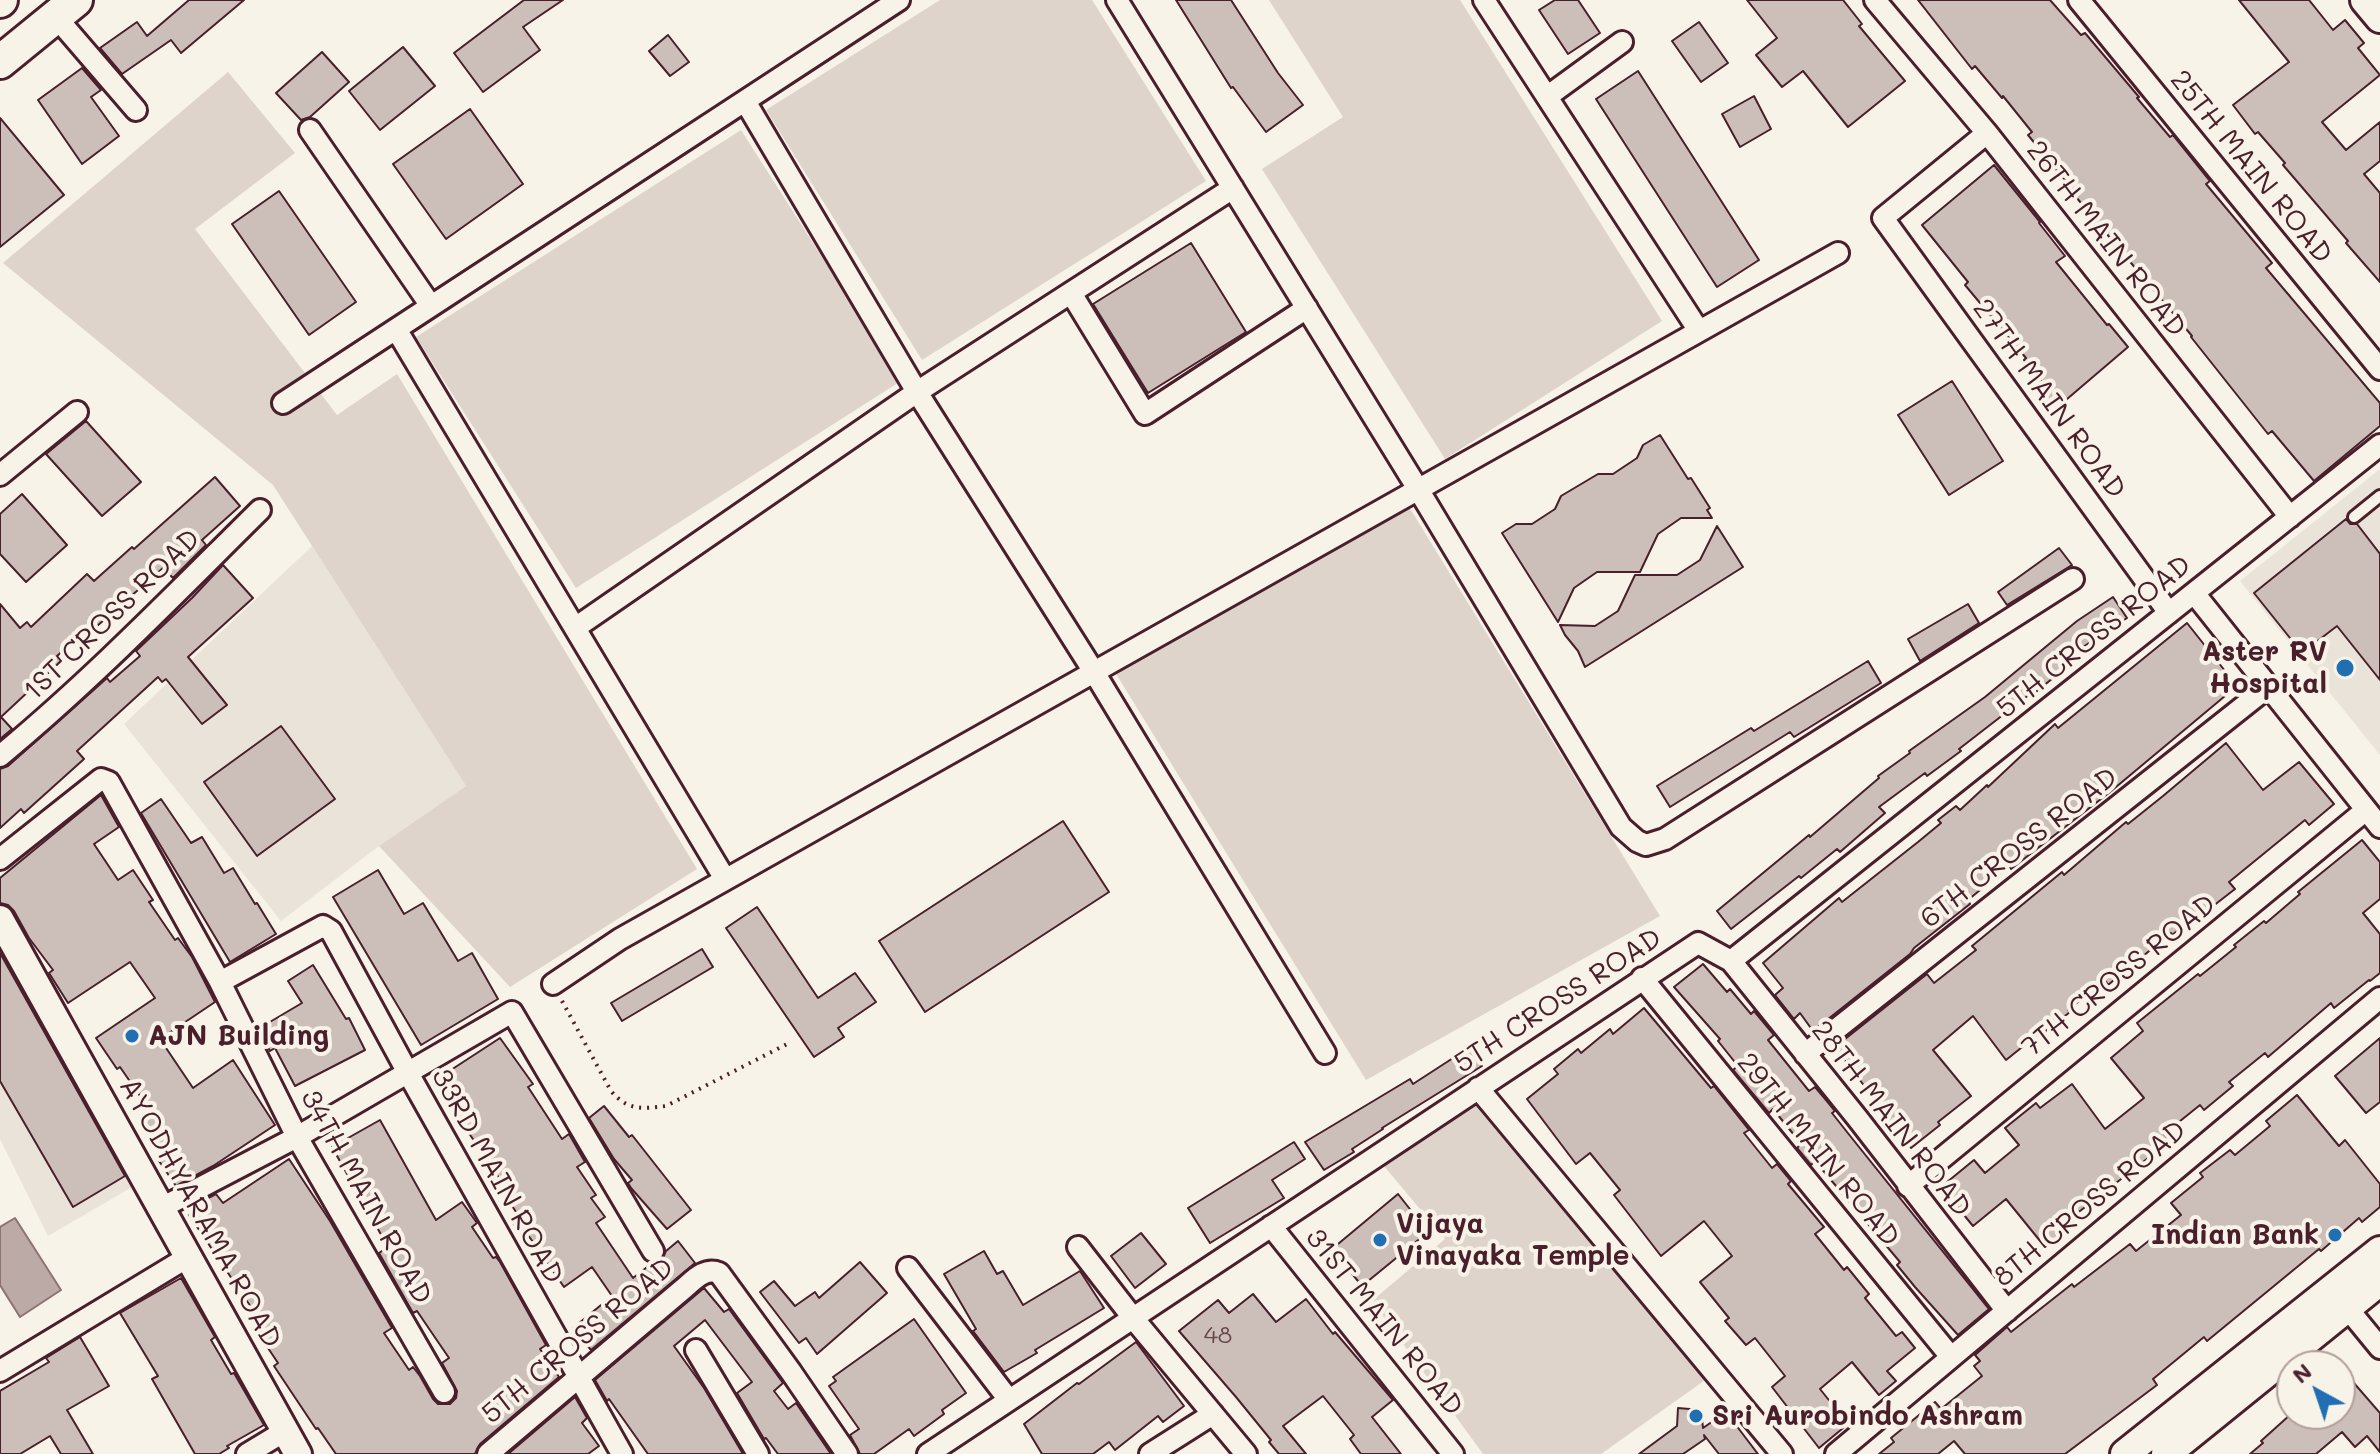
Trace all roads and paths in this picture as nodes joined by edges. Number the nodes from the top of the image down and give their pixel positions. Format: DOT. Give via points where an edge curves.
graph roads {
  1 [pos="899,0"];
  2 [pos="1117,0"];
  3 [pos="1484,0"];
  4 [pos="1875,0"];
  5 [pos="2079,0"];
  6 [pos="2365,0"];
  7 [pos="66,8"];
  8 [pos="2380,18"];
  9 [pos="1622,42"];
  10 [pos="0,62"];
  11 [pos="1548,96"];
  12 [pos="745,101"];
  13 [pos="136,110"];
  14 [pos="310,130"];
  15 [pos="1987,133"];
  16 [pos="1233,188"];
  17 [pos="1838,253"];
  18 [pos="1071,293"];
  19 [pos="431,306"];
  20 [pos="1307,308"];
  21 [pos="396,329"];
  22 [pos="1699,331"];
  23 [pos="2380,369"];
  24 [pos="917,392"];
  25 [pos="283,403"];
  26 [pos="77,412"];
  27 [pos="2380,445"];
  28 [pos="0,475"];
  29 [pos="1418,489"];
  30 [pos="2380,496"];
  31 [pos="260,510"];
  32 [pos="2290,517"];
  33 [pos="2354,517"];
  34 [pos="2073,579"];
  35 [pos="2194,593"];
  36 [pos="2169,613"];
  37 [pos="575,628"];
  38 [pos="1094,672"];
  39 [pos="2268,687"];
  40 [pos="0,756"];
  41 [pos="2366,810"];
  42 [pos="2380,827"];
  43 [pos="0,859"];
  44 [pos="725,879"];
  45 [pos="0,919"];
  46 [pos="1731,961"];
  47 [pos="1642,978"];
  48 [pos="220,982"];
  49 [pos="553,984"];
  50 [pos="2380,998"];
  51 [pos="789,1043"];
  52 [pos="1325,1053"];
  53 [pos="1805,1054"];
  54 [pos="408,1073"];
  55 [pos="1478,1088"];
  56 [pos="297,1137"];
  57 [pos="1908,1186"];
  58 [pos="163,1207"];
  59 [pos="1271,1226"];
  60 [pos="1078,1247"];
  61 [pos="653,1251"];
  62 [pos="2380,1251"];
  63 [pos="188,1257"];
  64 [pos="908,1268"];
  65 [pos="2380,1281"];
  66 [pos="2339,1298"];
  67 [pos="2007,1311"];
  68 [pos="1133,1318"];
  69 [pos="2380,1348"];
  70 [pos="696,1350"];
  71 [pos="1951,1357"];
  72 [pos="0,1371"];
  73 [pos="578,1378"];
  74 [pos="444,1392"];
  75 [pos="1009,1400"];
  76 [pos="1213,1414"];
  77 [pos="291,1443"];
  78 [pos="247,1454"];
  79 [pos="488,1454"];
  80 [pos="622,1454"];
  81 [pos="758,1454"];
  82 [pos="847,1454"];
  83 [pos="928,1454"];
  84 [pos="1150,1454"];
  85 [pos="1246,1454"];
  86 [pos="1453,1454"];
  87 [pos="1782,1454"];
  88 [pos="1836,1454"];
  89 [pos="2125,1454"];
  90 [pos="2166,1454"];
  1 -- 12 [label="street"];
  2 -- 16 [label="street"];
  3 -- 11 [label="street"];
  4 -- 15 [label="street, 26TH MAIN ROAD"];
  5 -- 23 [label="street, 25TH MAIN ROAD"];
  6 -- 8 [label="main road"];
  7 -- 10 [label="main road"];
  7 -- 13 [label="street"];
  9 -- 11 [label="street"];
  11 -- 22 [label="street"];
  12 -- 19 [label="street"];
  12 -- 24 [label="street"];
  14 -- 19 [label="street"];
  15 -- 32 [label="street, 26TH MAIN ROAD"];
  15 -- 36 [label="street, 27TH MAIN ROAD" via="1883,218"];
  16 -- 18 [label="street"];
  16 -- 20 [label="street"];
  17 -- 22 [label="street"];
  18 -- 20 [label="street" via="1145,414"];
  18 -- 24 [label="street"];
  19 -- 21 [label="street"];
  20 -- 29 [label="street"];
  21 -- 25 [label="street"];
  21 -- 37 [label="street"];
  22 -- 29 [label="street"];
  24 -- 37 [label="street"];
  24 -- 38 [label="street"];
  26 -- 28 [label="street"];
  27 -- 32 [label="street, 5TH CROSS ROAD"];
  29 -- 34 [label="street" via="1621,827 1646,845 1665,839"];
  29 -- 38 [label="street"];
  30 -- 33 [label="lane"];
  31 -- 40 [label="street, 1ST CROSS ROAD" via="92,675"];
  32 -- 35 [label="street, 5TH CROSS ROAD"];
  35 -- 36 [label="street, 5TH CROSS ROAD"];
  35 -- 39 [label="street"];
  36 -- 46 [label="street, 5TH CROSS ROAD"];
  37 -- 44 [label="street"];
  38 -- 44 [label="street"];
  38 -- 52 [label="street"];
  39 -- 41 [label="street"];
  39 -- 53 [label="street, 6TH CROSS ROAD"];
  41 -- 42 [label="street"];
  41 -- 57 [label="street, 7TH CROSS ROAD"];
  43 -- 48 [label="street, 34TH MAIN ROAD" via="101,779 109,782"];
  44 -- 49 [label="street"];
  45 -- 58 [label="street, AYODHYARAMA ROAD"];
  46 -- 47 [label="street, 5TH CROSS ROAD" via="1698,943"];
  46 -- 53 [label="street, 28TH MAIN ROAD"];
  47 -- 55 [label="street, 5TH CROSS ROAD"];
  47 -- 71 [label="street, 29TH MAIN ROAD"];
  48 -- 54 [label="street, 33RD MAIN ROAD" via="323,926 331,931"];
  48 -- 56 [label="street, 34TH MAIN ROAD"];
  49 -- 51 [label="path" via="611,1091 631,1107 666,1106"];
  50 -- 67 [label="street, 8TH CROSS ROAD"];
  53 -- 57 [label="street, 28TH MAIN ROAD"];
  54 -- 56 [label="street"];
  54 -- 61 [label="street" via="512,1012"];
  54 -- 73 [label="street, 33RD MAIN ROAD"];
  55 -- 59 [label="street, 5TH CROSS ROAD"];
  55 -- 87 [label="street"];
  56 -- 58 [label="street"];
  56 -- 74 [label="street, 34TH MAIN ROAD"];
  57 -- 67 [label="street, 28TH MAIN ROAD"];
  58 -- 63 [label="street, AYODHYARAMA ROAD"];
  59 -- 68 [label="street, 5TH CROSS ROAD"];
  59 -- 86 [label="street, 31ST MAIN ROAD"];
  60 -- 68 [label="street"];
  62 -- 66 [label="main road"];
  63 -- 72 [label="street"];
  63 -- 77 [label="street, AYODHYARAMA ROAD"];
  64 -- 75 [label="street"];
  65 -- 66 [label="main road"];
  66 -- 69 [label="street"];
  66 -- 89 [label="main road"];
  66 -- 90 [label="main road"];
  67 -- 71 [label="street, 8TH CROSS ROAD"];
  68 -- 75 [label="street, 5TH CROSS ROAD"];
  68 -- 76 [label="street"];
  70 -- 81 [label="street"];
  71 -- 88 [label="street, 8TH CROSS ROAD"];
  73 -- 79 [label="street, 5TH CROSS ROAD"];
  73 -- 80 [label="street, 33RD MAIN ROAD"];
  73 -- 82 [label="street, 5TH CROSS ROAD" via="712,1270"];
  75 -- 83 [label="street, 5TH CROSS ROAD"];
  76 -- 84 [label="street"];
  76 -- 85 [label="street"];
  77 -- 78 [label="street"];
}
